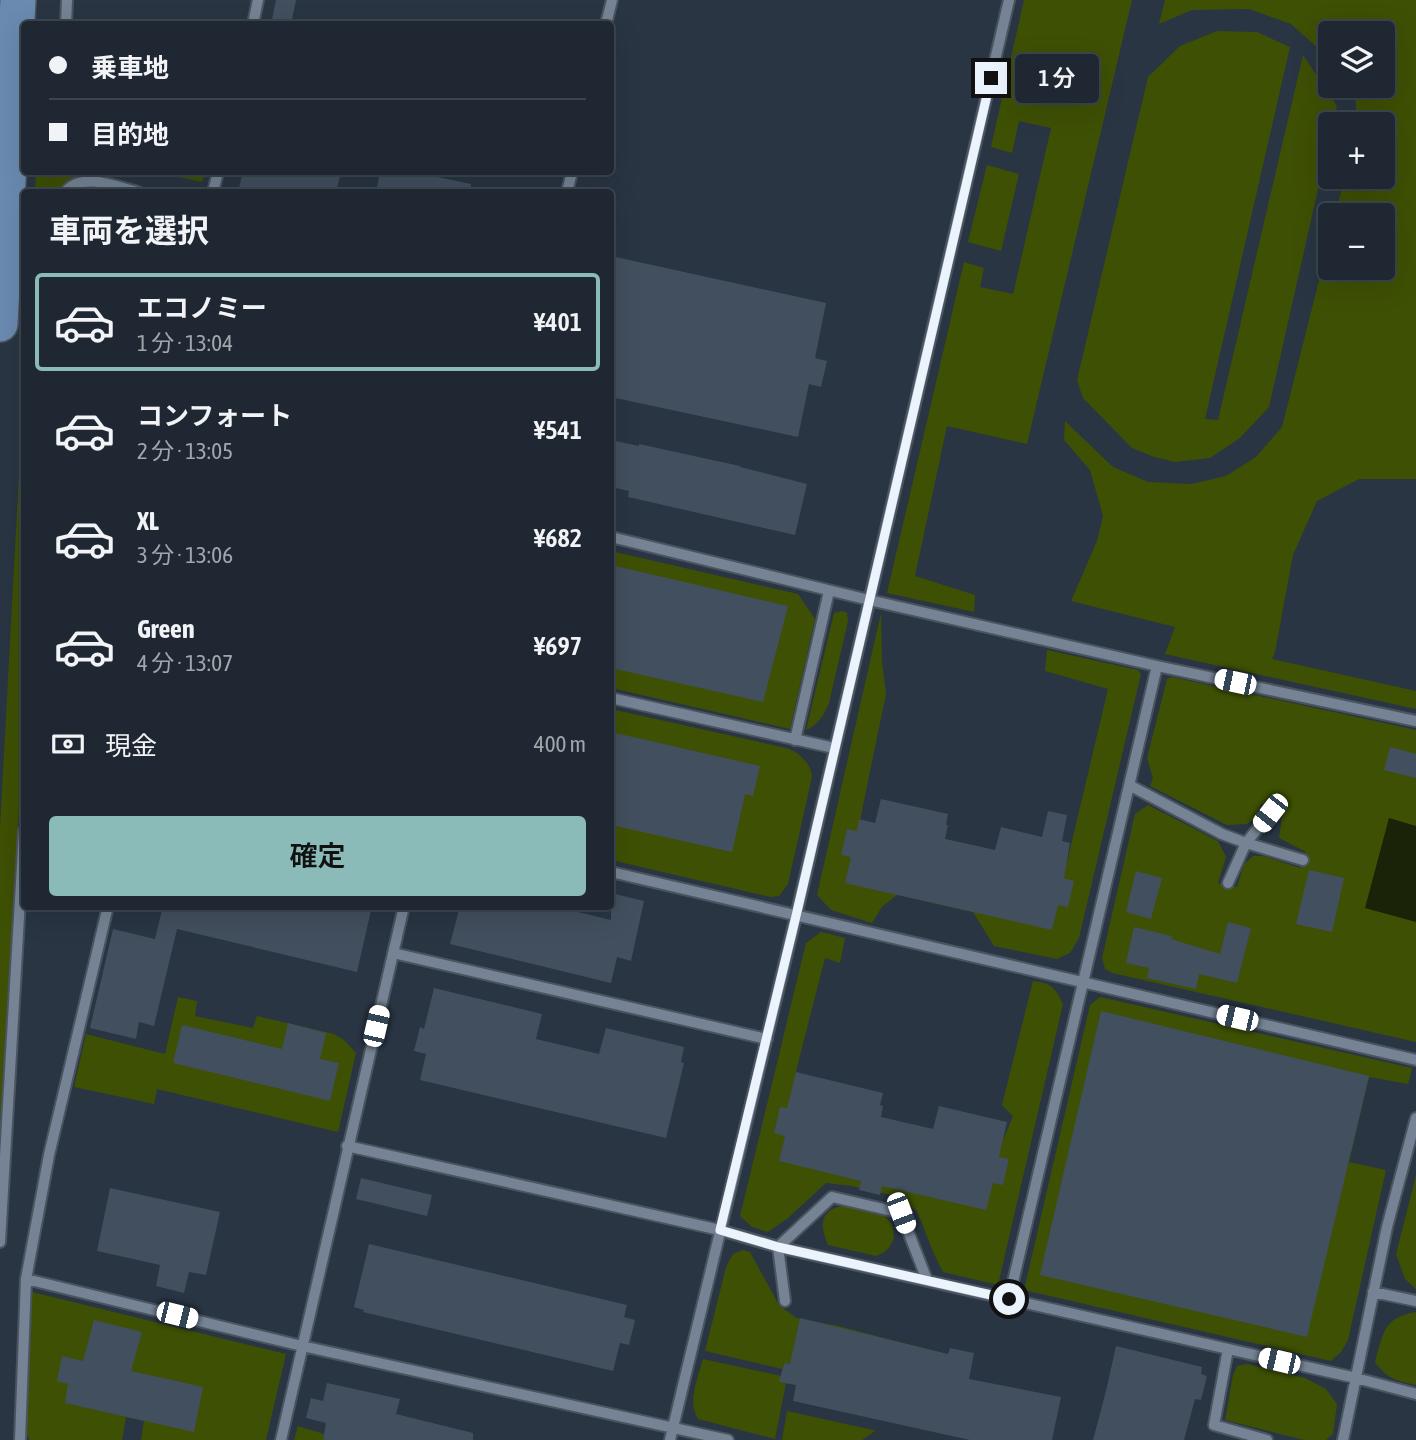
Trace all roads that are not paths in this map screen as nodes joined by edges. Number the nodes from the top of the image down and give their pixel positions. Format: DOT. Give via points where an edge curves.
graph roads {
  1 [pos="18,0"];
  2 [pos="67,0"];
  3 [pos="258,0"];
  4 [pos="612,0"];
  5 [pos="1009,0"];
  6 [pos="66,21"];
  7 [pos="254,21"];
  8 [pos="607,21"];
  9 [pos="19,62"];
  10 [pos="68,189"];
  11 [pos="126,189"];
  12 [pos="0,324"];
  13 [pos="614,538"];
  14 [pos="829,591"];
  15 [pos="869,600"];
  16 [pos="1157,666"];
  17 [pos="614,699"];
  18 [pos="1416,720"];
  19 [pos="795,740"];
  20 [pos="834,748"];
  21 [pos="1129,785"];
  22 [pos="1270,813"];
  23 [pos="1246,843"];
  24 [pos="1303,860"];
  25 [pos="614,873"];
  26 [pos="21,882"];
  27 [pos="1228,883"];
  28 [pos="107,910"];
  29 [pos="403,910"];
  30 [pos="796,916"];
  31 [pos="393,953"];
  32 [pos="1083,981"];
  33 [pos="766,1039"];
  34 [pos="1416,1060"];
  35 [pos="1416,1118"];
  36 [pos="347,1146"];
  37 [pos="720,1230"];
  38 [pos="0,1242"];
  39 [pos="778,1247"];
  40 [pos="26,1279"];
  41 [pos="927,1280"];
  42 [pos="1373,1292"];
  43 [pos="1009,1299"];
  44 [pos="785,1301"];
  45 [pos="1416,1301"];
  46 [pos="302,1346"];
  47 [pos="1228,1349"];
  48 [pos="1356,1378"];
  49 [pos="1416,1394"];
  50 [pos="673,1427"];
  51 [pos="20,1440"];
  52 [pos="281,1440"];
  53 [pos="670,1440"];
  54 [pos="728,1440"];
  55 [pos="1267,1440"];
  56 [pos="1343,1440"];
  1 -- 9 [label="main road"];
  2 -- 6 [label="lane"];
  3 -- 7 [label="lane"];
  4 -- 8 [label="lane"];
  5 -- 15 [label="lane"];
  9 -- 12 [label="main road"];
  10 -- 11 [label="lane" via="82,181"];
  13 -- 14 [label="lane"];
  14 -- 15 [label="lane"];
  14 -- 19 [label="lane"];
  15 -- 16 [label="lane"];
  15 -- 20 [label="lane"];
  16 -- 18 [label="lane"];
  16 -- 21 [label="lane"];
  17 -- 19 [label="lane"];
  19 -- 20 [label="lane"];
  20 -- 30 [label="lane"];
  21 -- 23 [label="lane"];
  21 -- 32 [label="lane"];
  22 -- 23 [label="lane"];
  23 -- 24 [label="lane"];
  23 -- 27 [label="lane"];
  25 -- 30 [label="lane"];
  26 -- 38 [label="lane"];
  28 -- 40 [label="lane"];
  29 -- 31 [label="lane"];
  30 -- 32 [label="lane"];
  30 -- 33 [label="lane"];
  31 -- 33 [label="lane"];
  31 -- 36 [label="lane"];
  32 -- 34 [label="lane"];
  32 -- 43 [label="lane"];
  33 -- 37 [label="lane"];
  35 -- 42 [label="lane"];
  36 -- 37 [label="lane"];
  36 -- 46 [label="lane"];
  37 -- 39 [label="lane"];
  37 -- 50 [label="lane"];
  39 -- 41 [label="lane"];
  39 -- 41 [label="lane" via="832,1197 901,1213"];
  39 -- 44 [label="lane"];
  40 -- 46 [label="lane"];
  40 -- 51 [label="lane"];
  41 -- 43 [label="lane"];
  42 -- 45 [label="lane"];
  42 -- 48 [label="lane"];
  43 -- 47 [label="lane"];
  46 -- 50 [label="lane"];
  46 -- 52 [label="lane"];
  47 -- 48 [label="lane"];
  47 -- 55 [label="lane" via="1213,1425"];
  48 -- 49 [label="lane"];
  48 -- 56 [label="lane"];
  50 -- 53 [label="lane"];
  50 -- 54 [label="lane"];
}
